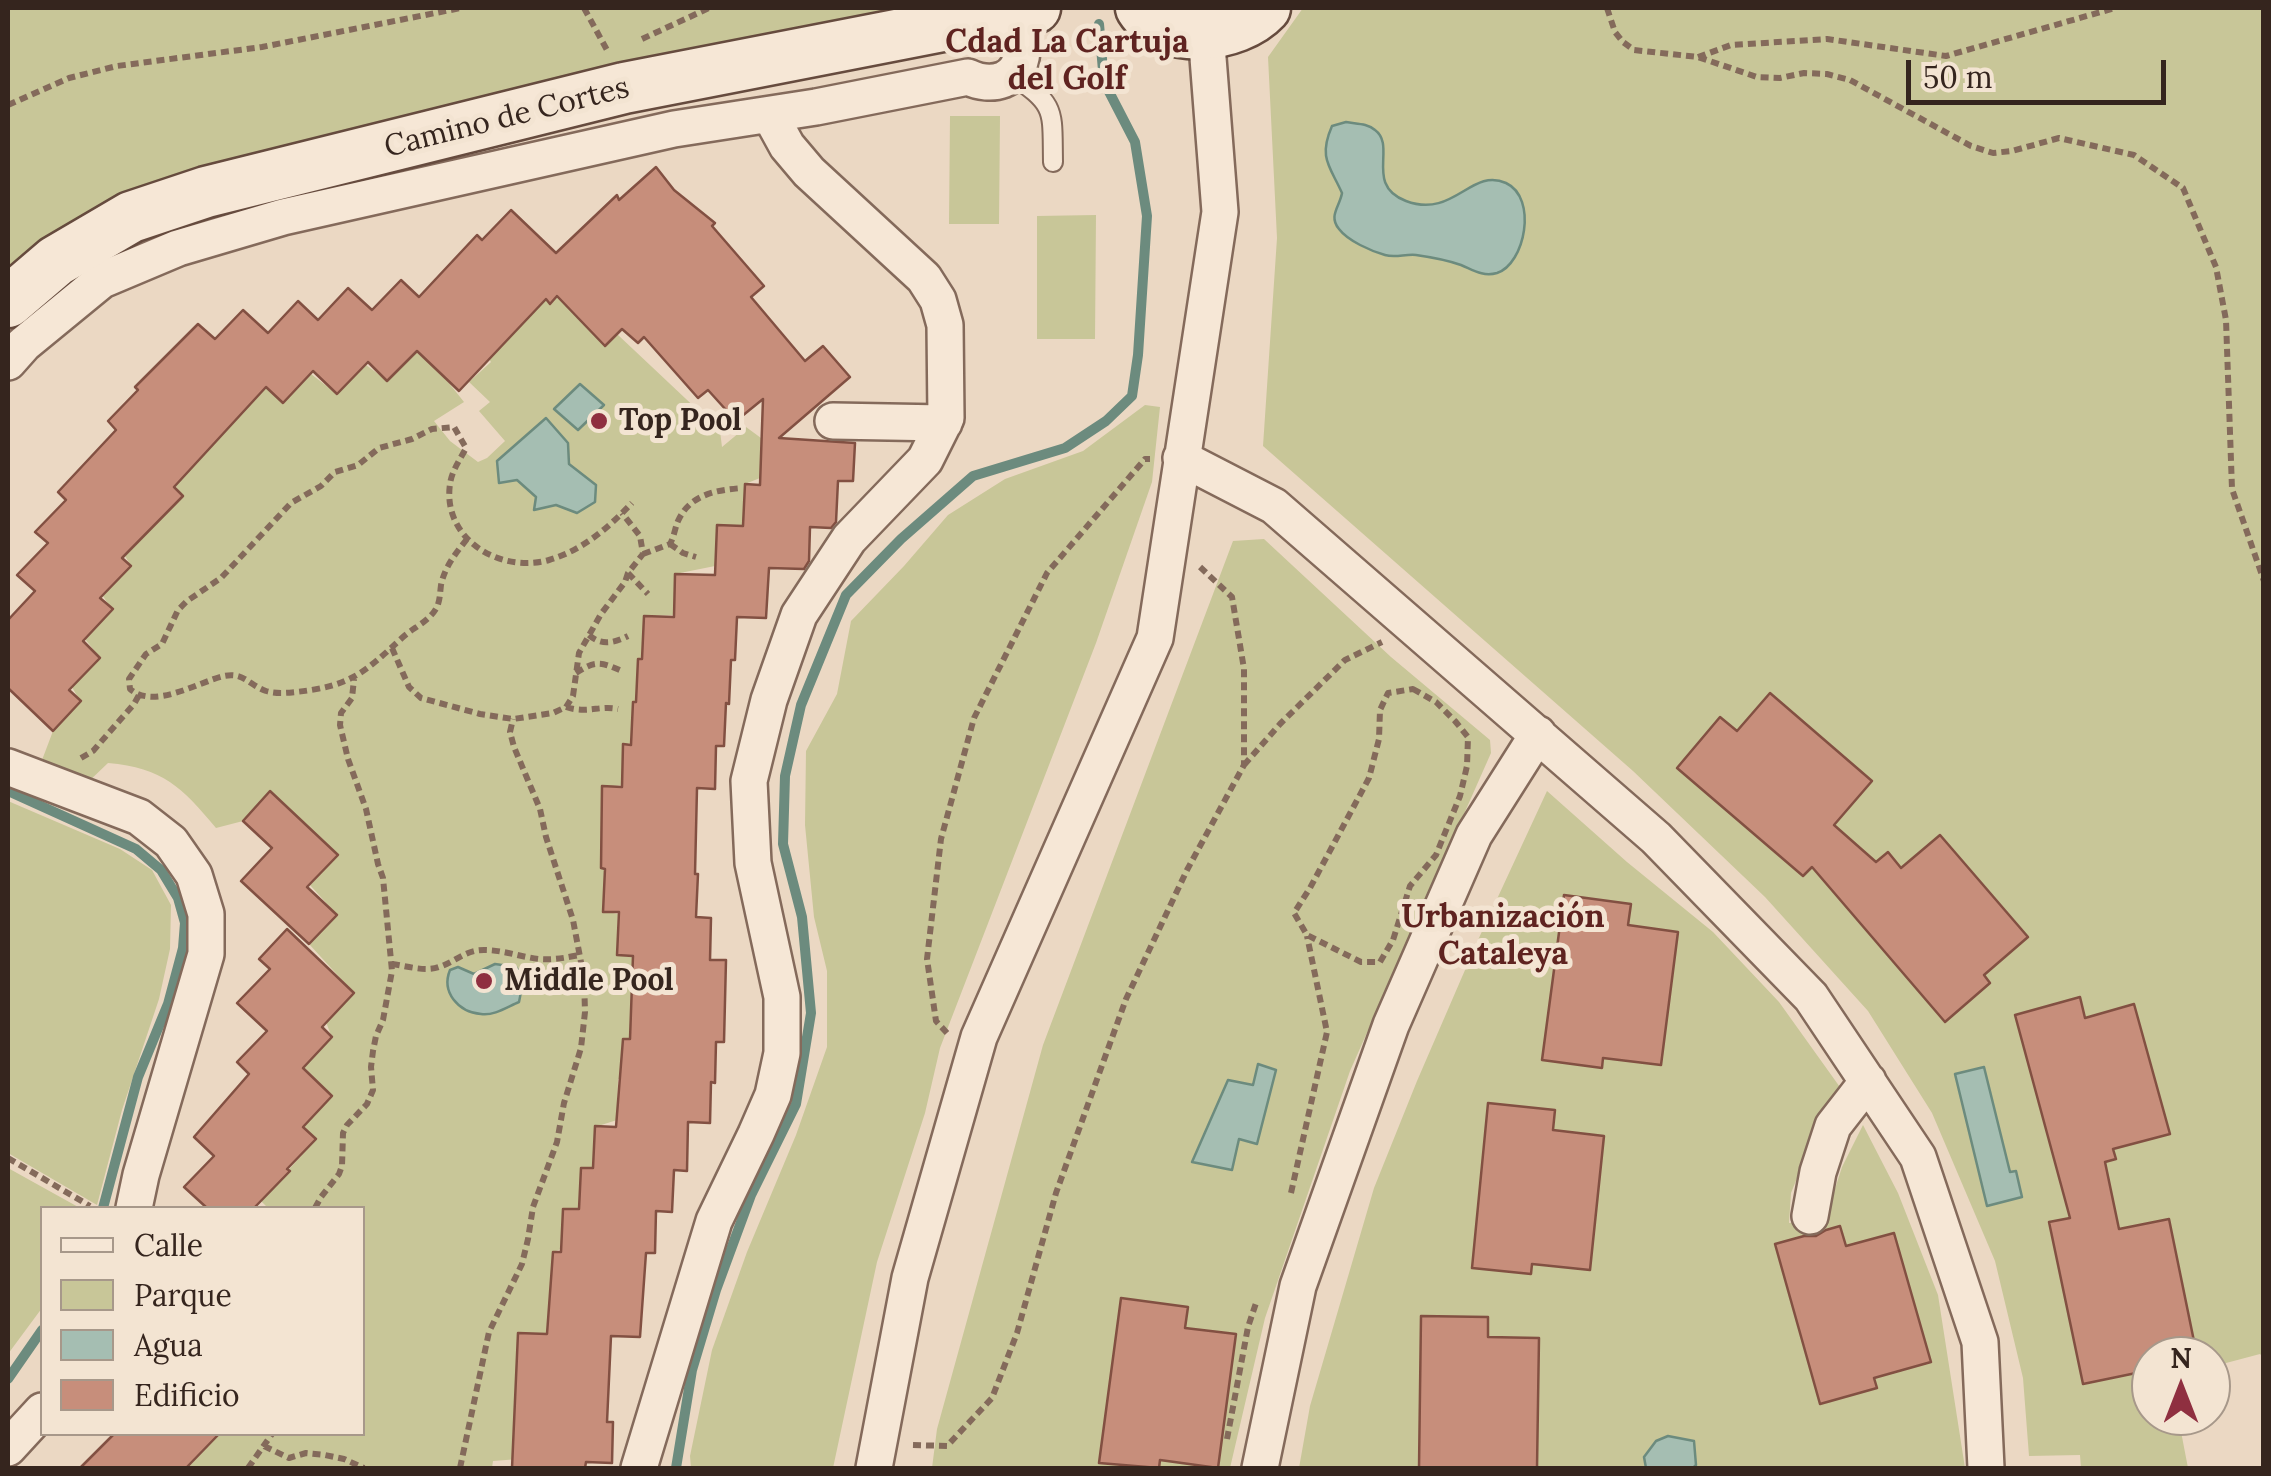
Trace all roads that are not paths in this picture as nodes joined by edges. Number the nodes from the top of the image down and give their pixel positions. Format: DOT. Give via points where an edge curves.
graph roads {
  1 [pos="1141,8"];
  2 [pos="1265,8"];
  3 [pos="1021,31"];
  4 [pos="1206,32"];
  5 [pos="770,114"];
  6 [pos="1053,162"];
  7 [pos="8,302"];
  8 [pos="8,362"];
  9 [pos="833,421"];
  10 [pos="944,422"];
  11 [pos="1181,458"];
  12 [pos="1538,734"];
  13 [pos="8,768"];
  14 [pos="1868,1081"];
  15 [pos="134,1206"];
  16 [pos="1810,1216"];
  17 [pos="40,1413"];
  18 [pos="8,1448"];
  19 [pos="877,1456"];
  20 [pos="639,1468"];
  21 [pos="1260,1468"];
  22 [pos="1986,1468"];
  1 -- 4 [label="street" via="1168,30"];
  2 -- 4 [label="street" via="1227,30"];
  3 -- 5 [label="street" via="1002,81 968,77"];
  3 -- 6 [label="lane" via="1052,118"];
  3 -- 7 [label="street, Camino de Cortes" via="624,88 206,192 131,217 56,260"];
  4 -- 11 [label="street" via="1220,212"];
  5 -- 8 [label="street" via="637,137 178,248 102,280"];
  5 -- 10 [label="street" via="809,172 924,278 938,300 945,325"];
  9 -- 10 [label="street"];
  10 -- 20 [label="street" via="925,460 848,539 798,614 769,700 749,780 753,863 782,997 782,1054 772,1095 714,1221"];
  11 -- 12 [label="street" via="1274,506"];
  11 -- 19 [label="street" via="1155,638 980,1037 910,1278"];
  12 -- 14 [label="street" via="1656,838 1811,997"];
  12 -- 21 [label="street" via="1474,835 1390,1025 1298,1286"];
  13 -- 15 [label="street" via="139,817 171,842 194,875 206,914 206,954"];
  14 -- 16 [label="street" via="1833,1126"];
  14 -- 22 [label="street" via="1918,1157 1980,1342"];
  17 -- 18 [label="street"];
}
